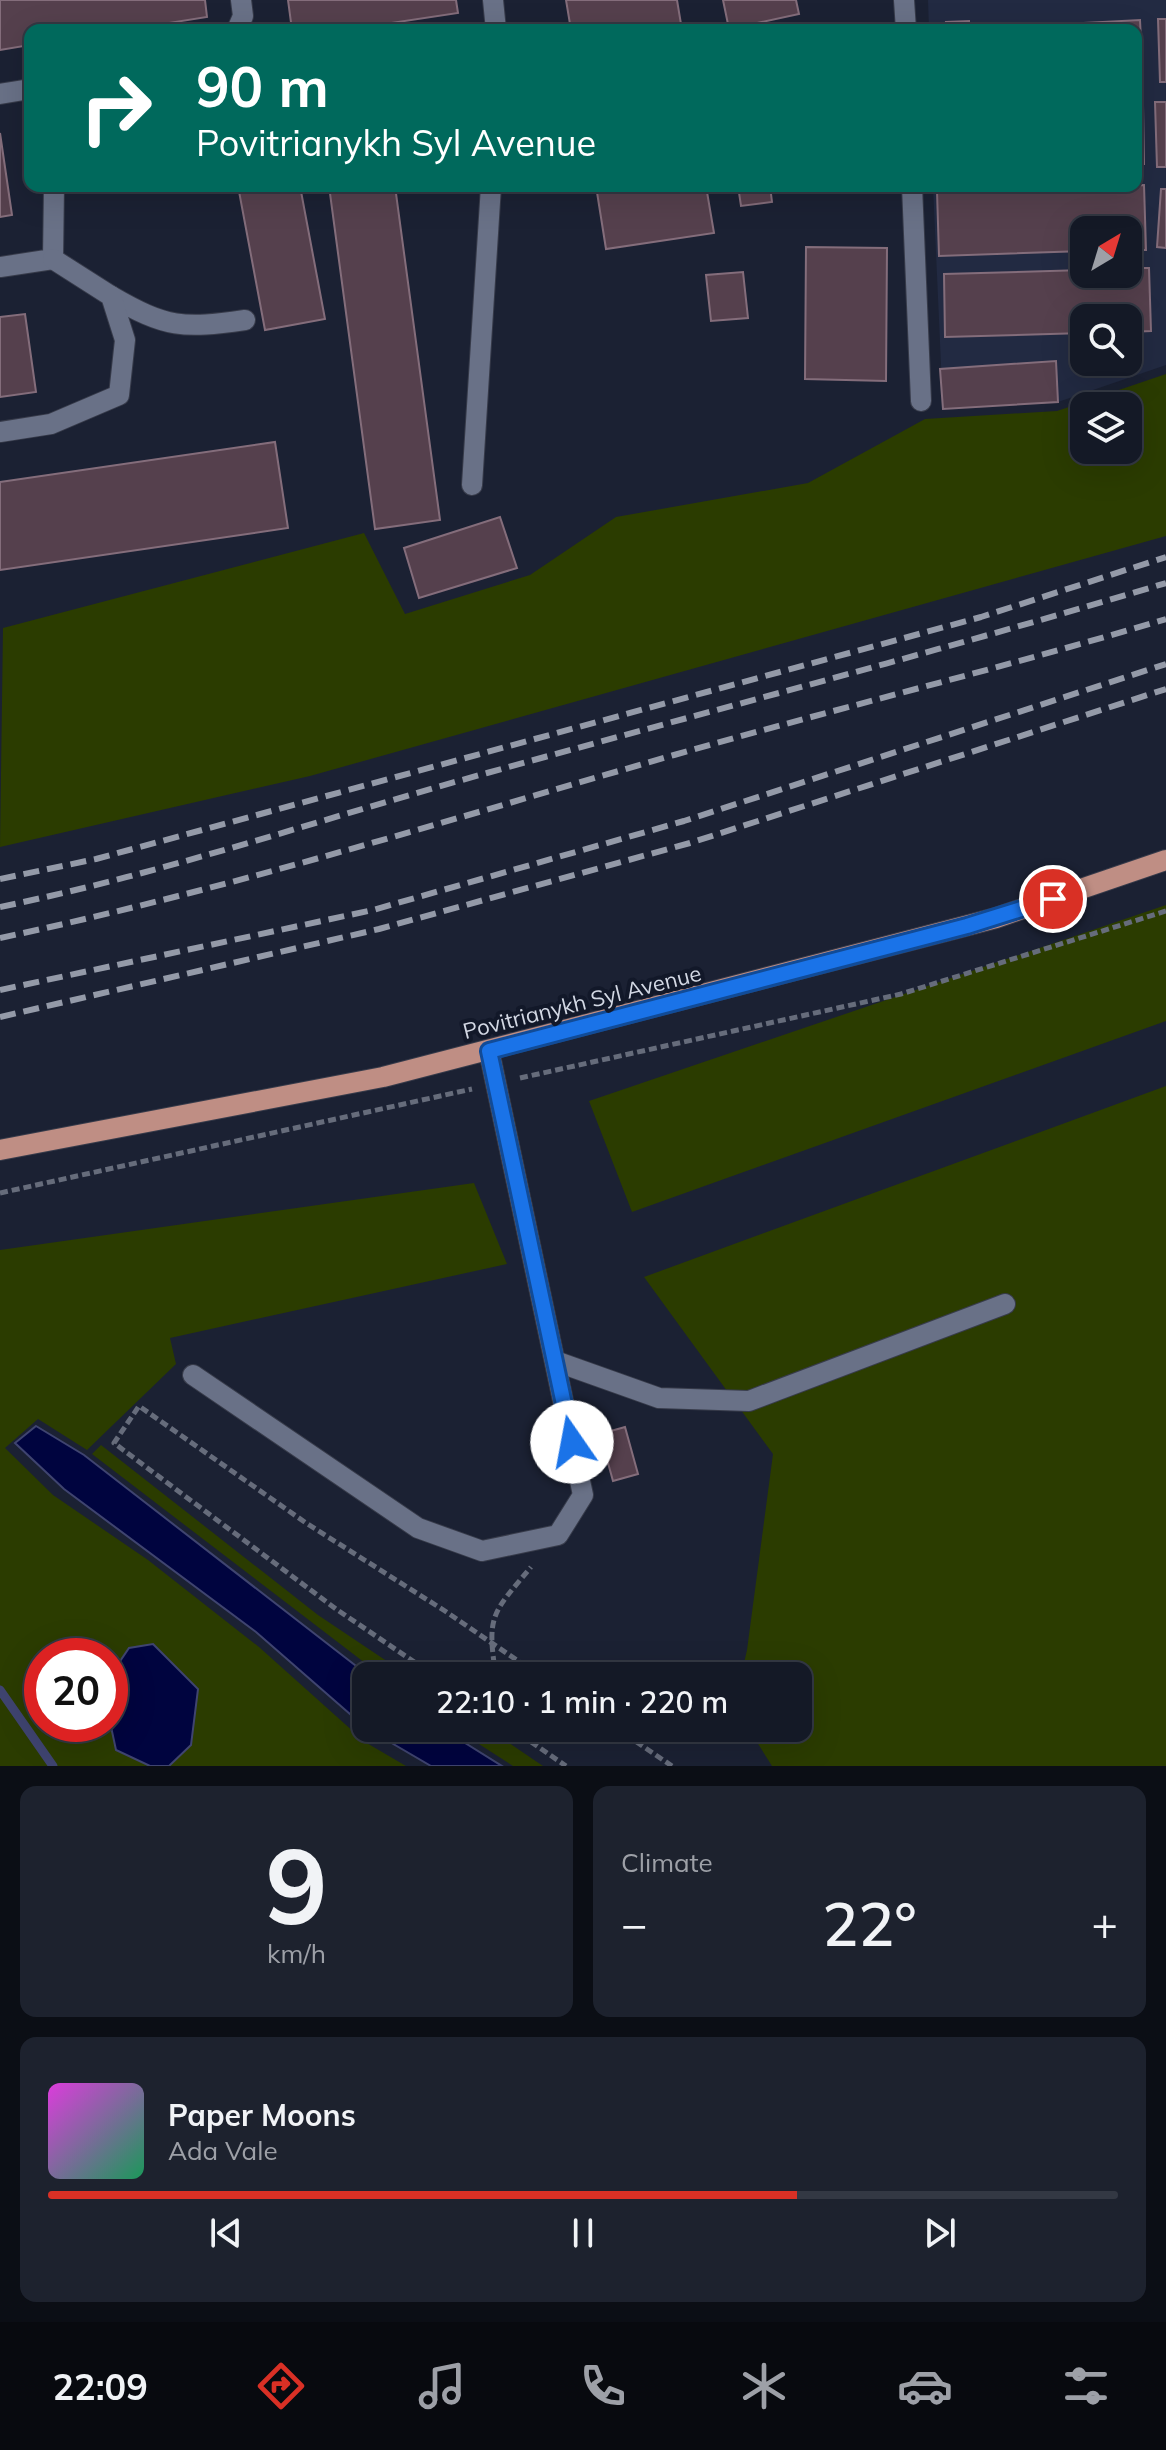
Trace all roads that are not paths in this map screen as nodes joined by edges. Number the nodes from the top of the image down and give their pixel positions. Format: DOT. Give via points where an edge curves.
graph roads {
  1 [pos="241,0"];
  2 [pos="493,0"];
  3 [pos="904,0"];
  4 [pos="240,24"];
  5 [pos="495,24"];
  6 [pos="906,24"];
  7 [pos="24,90"];
  8 [pos="0,94"];
  9 [pos="54,192"];
  10 [pos="491,192"];
  11 [pos="912,192"];
  12 [pos="53,259"];
  13 [pos="0,267"];
  14 [pos="111,296"];
  15 [pos="245,320"];
  16 [pos="921,401"];
  17 [pos="0,432"];
  18 [pos="472,485"];
  19 [pos="1166,860"];
  20 [pos="489,1051"];
  21 [pos="0,1150"];
  22 [pos="1005,1304"];
  23 [pos="555,1361"];
  24 [pos="193,1375"];
  1 -- 4 [label="lane"];
  2 -- 5 [label="lane"];
  3 -- 6 [label="lane"];
  7 -- 8 [label="lane"];
  9 -- 12 [label="lane"];
  10 -- 18 [label="lane"];
  11 -- 16 [label="lane"];
  12 -- 13 [label="lane"];
  12 -- 14 [label="lane"];
  14 -- 15 [label="lane" via="151,320 193,327"];
  14 -- 17 [label="lane" via="125,340 119,395 51,424"];
  19 -- 20 [label="main road, Povitrianykh Syl Avenue" via="996,918"];
  20 -- 21 [label="main road, Povitrianykh Syl Avenue" via="383,1077"];
  20 -- 23 [label="lane"];
  22 -- 23 [label="lane" via="749,1401 659,1398"];
  23 -- 24 [label="lane" via="583,1495 558,1535 482,1551 418,1528"];
}
